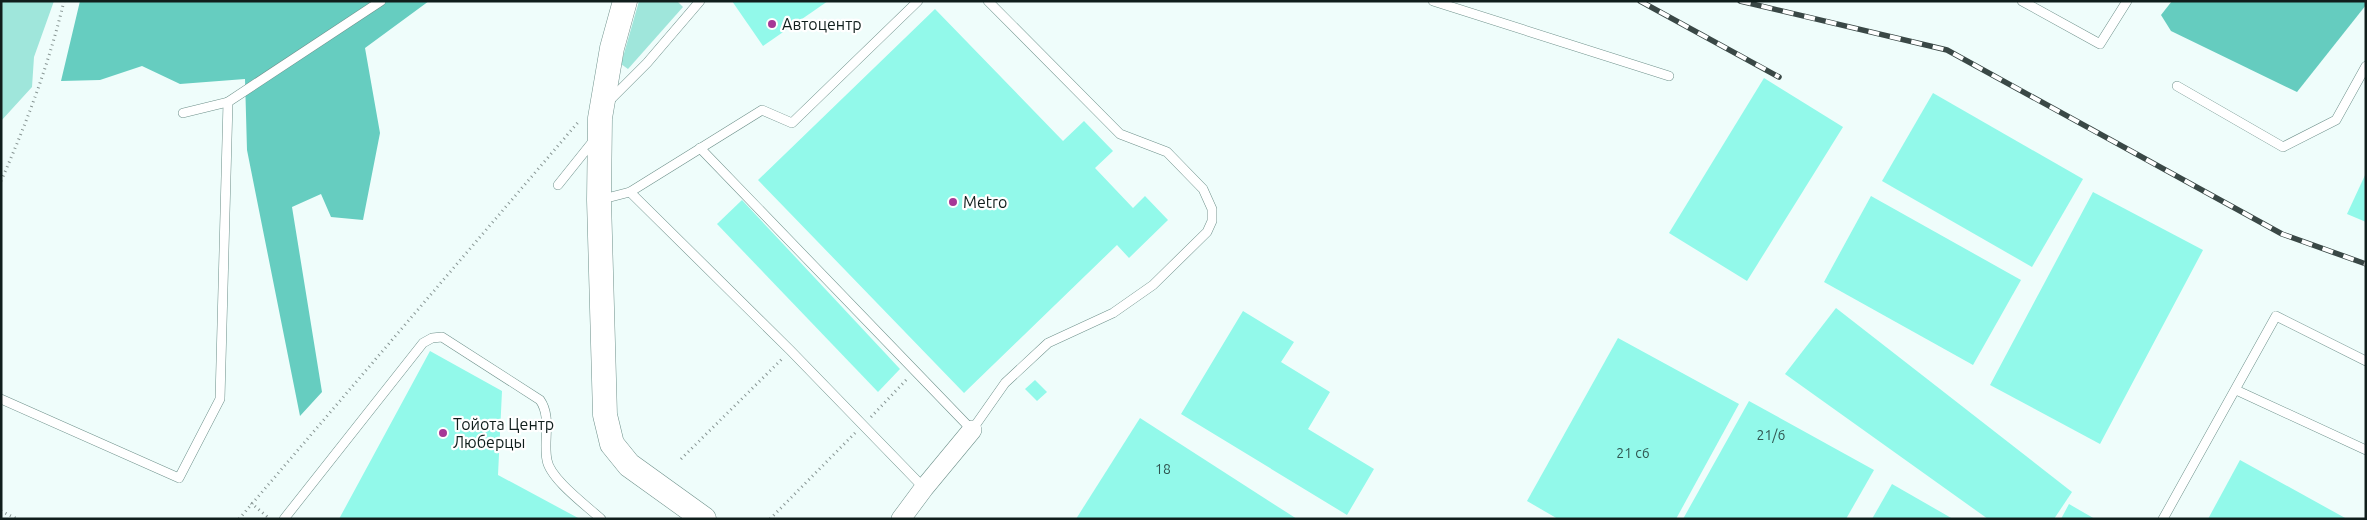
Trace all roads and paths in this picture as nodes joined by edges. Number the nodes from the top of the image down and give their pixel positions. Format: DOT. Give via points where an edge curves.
graph roads {
  1 [pos="64,1"];
  2 [pos="381,1"];
  3 [pos="625,1"];
  4 [pos="700,1"];
  5 [pos="918,1"];
  6 [pos="988,1"];
  7 [pos="1433,1"];
  8 [pos="2022,1"];
  9 [pos="2127,1"];
  10 [pos="2366,66"];
  11 [pos="1669,76"];
  12 [pos="2177,86"];
  13 [pos="228,102"];
  14 [pos="183,113"];
  15 [pos="594,119"];
  16 [pos="700,148"];
  17 [pos="1,181"];
  18 [pos="558,185"];
  19 [pos="630,192"];
  20 [pos="599,200"];
  21 [pos="790,350"];
  22 [pos="2366,361"];
  23 [pos="915,372"];
  24 [pos="2236,390"];
  25 [pos="1,400"];
  26 [pos="862,425"];
  27 [pos="972,430"];
  28 [pos="2366,450"];
  29 [pos="681,459"];
  30 [pos="924,488"];
  31 [pos="251,504"];
  32 [pos="1,511"];
  33 [pos="17,519"];
  34 [pos="239,519"];
  35 [pos="270,519"];
  36 [pos="284,519"];
  37 [pos="601,519"];
  38 [pos="704,519"];
  39 [pos="770,519"];
  40 [pos="901,519"];
  41 [pos="2163,519"];
  1 -- 17 [label="path" via="54,44 31,112"];
  2 -- 13 [label="lane"];
  3 -- 15 [label="street"];
  4 -- 15 [label="lane"];
  5 -- 16 [label="lane" via="792,123 762,110"];
  6 -- 27 [label="lane" via="1120,134 1167,152 1203,189 1212,209 1212,221 1207,232 1153,285 1113,313 1048,343 1004,383"];
  7 -- 11 [label="lane"];
  8 -- 9 [label="lane" via="2100,44"];
  10 -- 12 [label="lane" via="2336,120 2283,147"];
  13 -- 14 [label="lane"];
  13 -- 25 [label="lane" via="220,399 179,478"];
  15 -- 18 [label="lane"];
  15 -- 20 [label="street"];
  15 -- 31 [label="path" via="580,119"];
  16 -- 19 [label="lane"];
  16 -- 23 [label="lane"];
  19 -- 20 [label="lane"];
  19 -- 21 [label="lane"];
  20 -- 38 [label="street" via="604,415 612,444 629,465"];
  21 -- 26 [label="lane"];
  21 -- 29 [label="path"];
  22 -- 24 [label="lane" via="2276,316"];
  23 -- 26 [label="path"];
  23 -- 27 [label="lane"];
  24 -- 28 [label="lane"];
  24 -- 41 [label="lane"];
  26 -- 30 [label="lane"];
  26 -- 39 [label="path"];
  27 -- 30 [label="street"];
  30 -- 40 [label="street"];
  31 -- 34 [label="path"];
  31 -- 35 [label="path"];
  32 -- 33 [label="path"];
  36 -- 37 [label="lane" via="423,343 442,337 540,400 546,413 547,462 553,474"];
}
